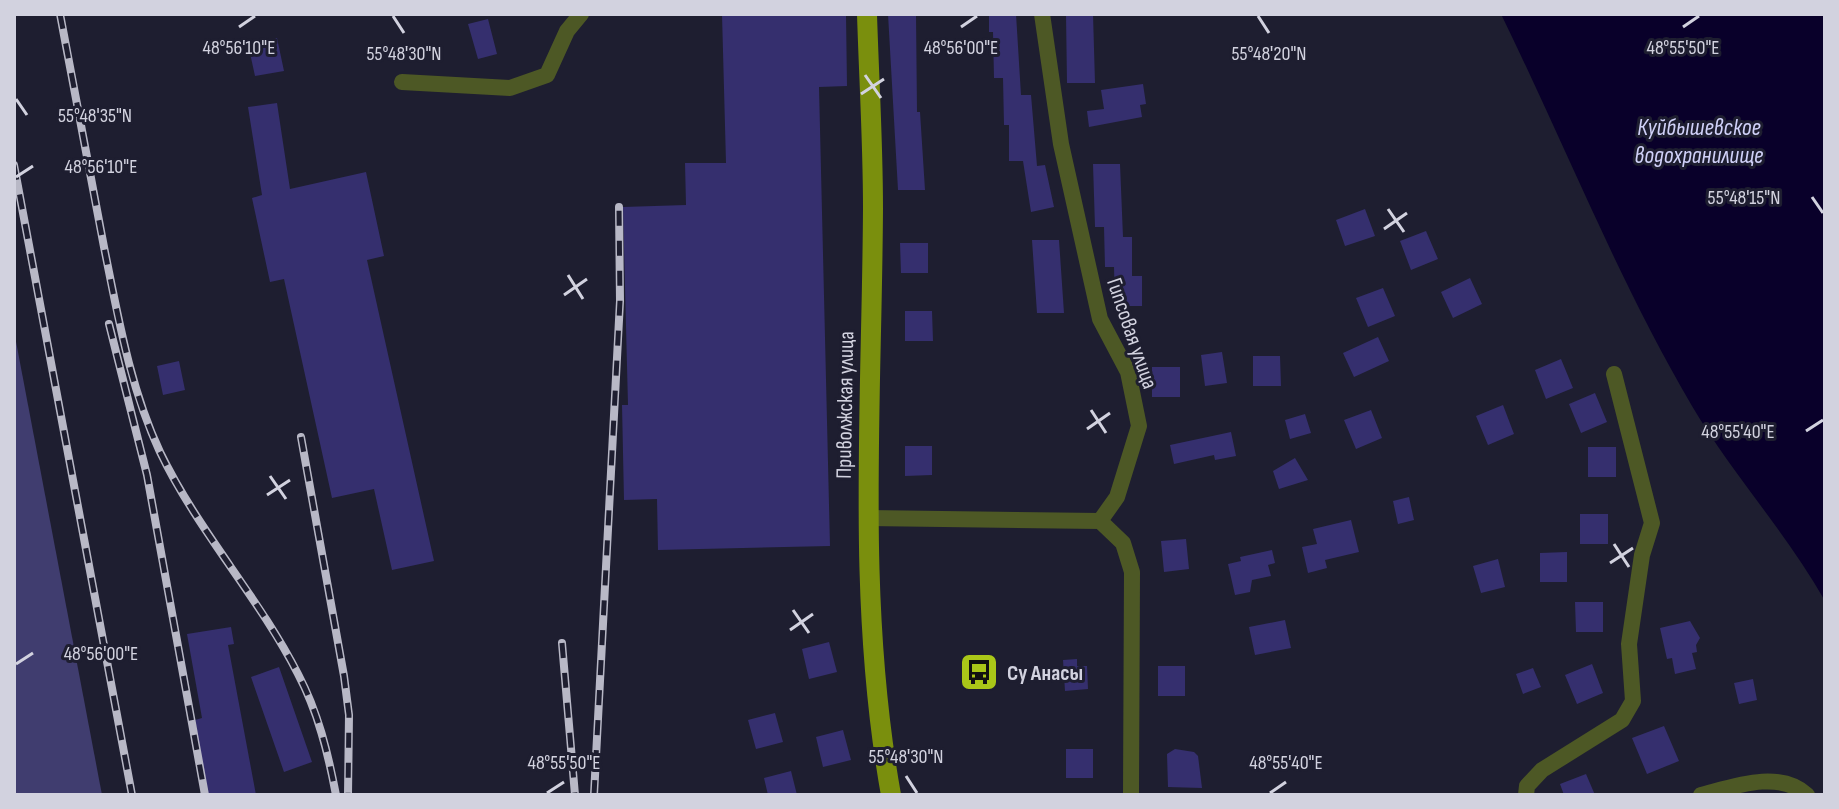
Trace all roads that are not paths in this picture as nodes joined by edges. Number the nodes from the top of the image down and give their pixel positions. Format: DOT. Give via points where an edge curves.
graph roads {
  1 [pos="581,14"];
  2 [pos="867,14"];
  3 [pos="1042,14"];
  4 [pos="402,82"];
  5 [pos="1614,374"];
  6 [pos="867,518"];
  7 [pos="1100,521"];
  8 [pos="891,795"];
  9 [pos="1131,795"];
  10 [pos="1526,795"];
  11 [pos="1701,795"];
  12 [pos="1807,795"];
  1 -- 4 [label="street" via="547,75 510,88"];
  2 -- 6 [label="main road, Приволжская улица" via="873,206"];
  3 -- 7 [label="street, Гипсовая улица" via="1061,144 1100,319 1128,372 1139,426 1117,497"];
  5 -- 10 [label="street" via="1652,523 1629,644 1633,701 1622,720 1542,770 1527,786"];
  6 -- 7 [label="street"];
  6 -- 8 [label="main road, Приволжская улица" via="873,669"];
  7 -- 9 [label="street" via="1123,543 1132,572"];
  11 -- 12 [label="street" via="1776,782"];
}
